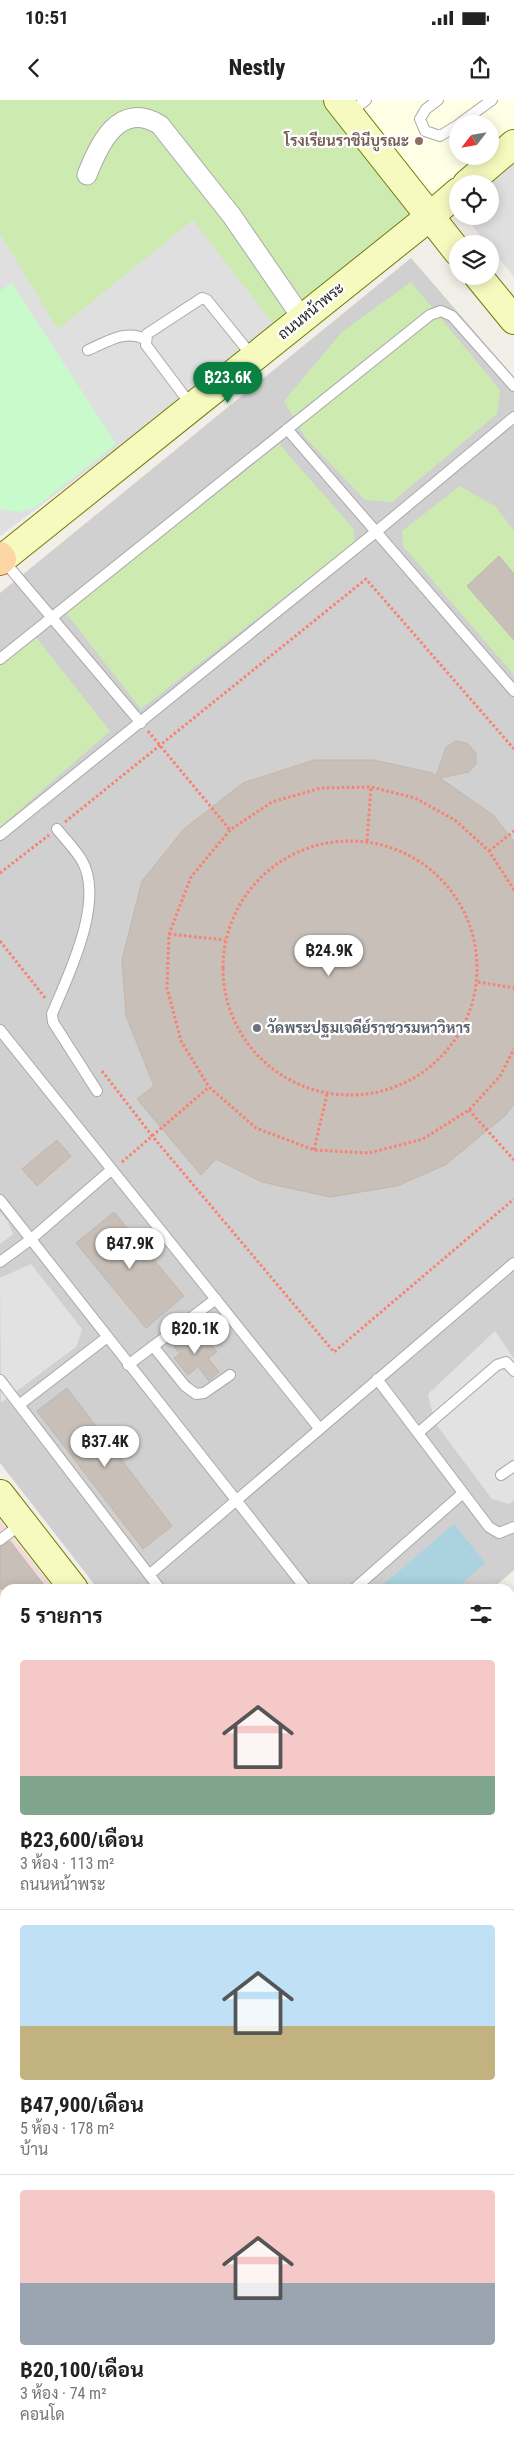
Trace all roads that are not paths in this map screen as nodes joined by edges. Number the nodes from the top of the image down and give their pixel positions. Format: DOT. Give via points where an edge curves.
graph roads {
  1 [pos="438,100"];
  2 [pos="492,100"];
  3 [pos="351,105"];
  4 [pos="471,115"];
  5 [pos="449,130"];
  6 [pos="514,144"];
  7 [pos="88,175"];
  8 [pos="478,175"];
  9 [pos="449,200"];
  10 [pos="428,218"];
  11 [pos="449,242"];
  12 [pos="485,285"];
  13 [pos="302,318"];
  14 [pos="514,320"];
  15 [pos="145,339"];
  16 [pos="88,350"];
  17 [pos="253,357"];
  18 [pos="514,386"];
  19 [pos="192,406"];
  20 [pos="514,417"];
  21 [pos="287,429"];
  22 [pos="377,532"];
  23 [pos="1,559"];
  24 [pos="51,617"];
  25 [pos="0,659"];
  26 [pos="514,691"];
  27 [pos="141,723"];
  28 [pos="57,828"];
  29 [pos="0,835"];
  30 [pos="0,1030"];
  31 [pos="97,1092"];
  32 [pos="111,1170"];
  33 [pos="0,1200"];
  34 [pos="30,1240"];
  35 [pos="0,1262"];
  36 [pos="514,1263"];
  37 [pos="216,1299"];
  38 [pos="106,1338"];
  39 [pos="153,1346"];
  40 [pos="128,1365"];
  41 [pos="514,1370"];
  42 [pos="230,1375"];
  43 [pos="377,1379"];
  44 [pos="0,1380"];
  45 [pos="18,1404"];
  46 [pos="319,1428"];
  47 [pos="418,1433"];
  48 [pos="514,1466"];
  49 [pos="502,1475"];
  50 [pos="463,1493"];
  51 [pos="0,1494"];
  52 [pos="236,1500"];
  53 [pos="23,1522"];
  54 [pos="514,1527"];
  55 [pos="0,1540"];
  56 [pos="149,1575"];
  57 [pos="70,1584"];
  58 [pos="156,1584"];
  59 [pos="302,1584"];
  60 [pos="360,1584"];
  1 -- 5 [label="lane" via="426,109 420,119 425,131 440,136"];
  2 -- 4 [label="lane"];
  3 -- 10 [label="main road"];
  6 -- 8 [label="main road"];
  7 -- 13 [label="street" via="103,135 113,122 130,112 147,114 160,125 232,216"];
  9 -- 10 [label="main road, ถนนหน้าพระ"];
  10 -- 11 [label="main road"];
  10 -- 13 [label="main road, ถนนหน้าพระ"];
  12 -- 14 [label="main road"];
  13 -- 17 [label="main road, ถนนหน้าพระ"];
  15 -- 16 [label="lane" via="138,335 122,335"];
  15 -- 17 [label="lane" via="147,334 202,298"];
  15 -- 19 [label="lane" via="146,345"];
  17 -- 19 [label="main road, ถนนหน้าพระ"];
  18 -- 21 [label="lane" via="452,316 441,311 430,315"];
  19 -- 23 [label="main road, ถนนหน้าพระ"];
  20 -- 22 [label="lane"];
  21 -- 22 [label="lane"];
  21 -- 24 [label="lane"];
  22 -- 26 [label="lane"];
  22 -- 27 [label="lane"];
  23 -- 24 [label="lane"];
  24 -- 25 [label="lane"];
  24 -- 27 [label="lane"];
  27 -- 29 [label="lane"];
  28 -- 31 [label="lane" via="81,860 90,890 85,922 52,1014 53,1022"];
  30 -- 32 [label="lane"];
  32 -- 34 [label="lane"];
  32 -- 37 [label="lane"];
  33 -- 34 [label="lane"];
  34 -- 35 [label="lane"];
  34 -- 38 [label="lane"];
  36 -- 43 [label="lane"];
  37 -- 39 [label="lane"];
  37 -- 46 [label="lane"];
  38 -- 40 [label="lane"];
  38 -- 45 [label="lane"];
  39 -- 40 [label="lane"];
  39 -- 42 [label="lane" via="196,1394 204,1393"];
  40 -- 52 [label="lane"];
  41 -- 47 [label="lane" via="506,1362 497,1365"];
  43 -- 46 [label="lane"];
  43 -- 47 [label="lane"];
  44 -- 45 [label="lane"];
  45 -- 56 [label="lane"];
  46 -- 52 [label="lane"];
  47 -- 50 [label="lane"];
  48 -- 49 [label="lane"];
  50 -- 54 [label="lane" via="489,1527 499,1533"];
  50 -- 60 [label="lane"];
  51 -- 53 [label="main road"];
  52 -- 56 [label="lane"];
  52 -- 59 [label="lane"];
  53 -- 55 [label="lane"];
  53 -- 57 [label="main road"];
  56 -- 58 [label="lane"];
}
